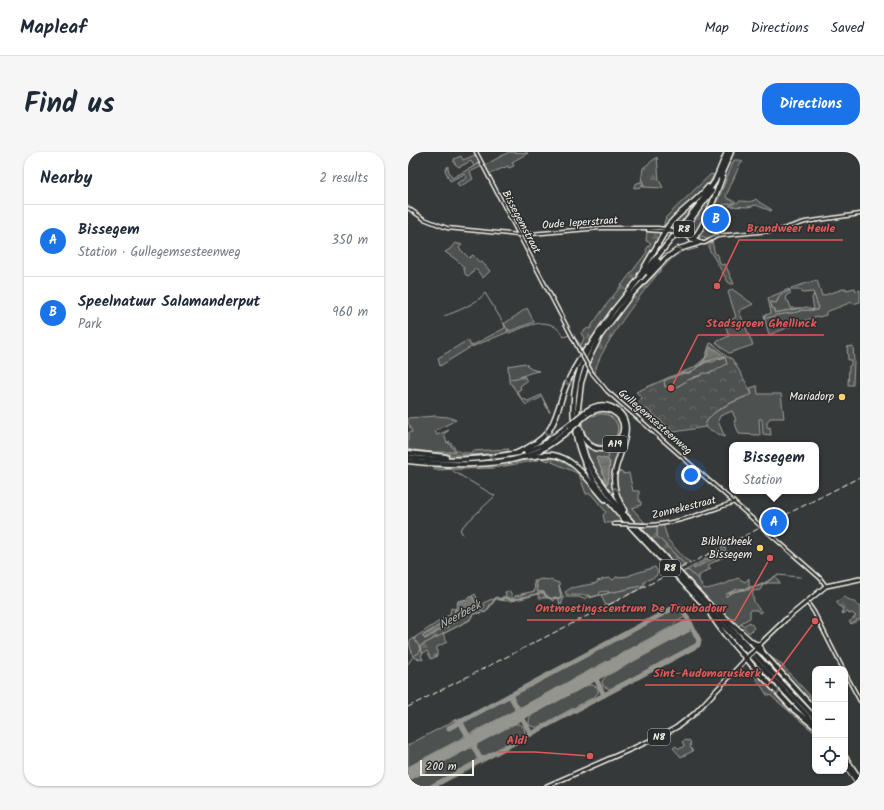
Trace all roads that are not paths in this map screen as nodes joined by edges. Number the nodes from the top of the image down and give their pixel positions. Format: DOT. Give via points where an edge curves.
graph roads {
  1 [pos="476,152"];
  2 [pos="728,152"];
  3 [pos="731,152"];
  4 [pos="727,162"];
  5 [pos="719,172"];
  6 [pos="408,208"];
  7 [pos="860,214"];
  8 [pos="666,230"];
  9 [pos="519,235"];
  10 [pos="693,238"];
  11 [pos="698,243"];
  12 [pos="704,244"];
  13 [pos="691,245"];
  14 [pos="632,290"];
  15 [pos="614,310"];
  16 [pos="563,319"];
  17 [pos="578,409"];
  18 [pos="585,414"];
  19 [pos="569,428"];
  20 [pos="408,453"];
  21 [pos="517,453"];
  22 [pos="408,457"];
  23 [pos="522,458"];
  24 [pos="467,459"];
  25 [pos="408,461"];
  26 [pos="734,502"];
  27 [pos="623,518"];
  28 [pos="614,524"];
  29 [pos="643,534"];
  30 [pos="860,579"];
  31 [pos="826,586"];
  32 [pos="704,602"];
  33 [pos="807,602"];
  34 [pos="757,648"];
  35 [pos="746,658"];
  36 [pos="841,666"];
  37 [pos="848,679"];
  38 [pos="860,701"];
  39 [pos="812,707"];
  40 [pos="812,715"];
  41 [pos="812,722"];
  42 [pos="812,723"];
  43 [pos="848,762"];
  44 [pos="848,768"];
  45 [pos="860,780"];
  46 [pos="547,786"];
  47 [pos="860,786"];
  1 -- 9 [label="street, Bissegemstraat"];
  2 -- 5 [label="highway, R8"];
  3 -- 4 [label="highway, R8"];
  4 -- 10 [label="highway" via="705,220"];
  4 -- 14 [label="highway, R8" via="704,204"];
  5 -- 8 [label="highway" via="704,192 679,214"];
  5 -- 14 [label="highway, R8" via="698,206"];
  6 -- 9 [label="street, Oude Ieperstraat" via="441,227"];
  7 -- 12 [label="street" via="805,222 780,230 717,236"];
  8 -- 9 [label="street, Oude Ieperstraat" via="596,228"];
  8 -- 10 [label="street, Oude Ieperstraat, bridge"];
  8 -- 14 [label="highway"];
  9 -- 16 [label="street, Bissegemstraat"];
  10 -- 11 [label="street"];
  10 -- 12 [label="street"];
  10 -- 13 [label="highway"];
  11 -- 12 [label="street"];
  11 -- 13 [label="highway"];
  14 -- 13 [label="highway, one-way" via="671,253"];
  14 -- 15 [label="highway, R8"];
  14 -- 17 [label="highway, R8" via="592,351 582,379"];
  15 -- 21 [label="highway, R8, one-way" via="597,331 572,373 549,430 537,443"];
  15 -- 27 [label="highway, R8" via="583,362 575,391 574,412 577,438 584,461 599,487"];
  16 -- 26 [label="street, Gullegemsesteenweg, bridge" via="601,385"];
  17 -- 18 [label="highway, A19" via="581,430 589,444 604,449 618,441 622,426 615,413 599,409"];
  17 -- 29 [label="highway, R8" via="580,438 589,463 608,494"];
  18 -- 19 [label="highway, A19, bridge"];
  29 -- 18 [label="highway, A19, one-way" via="622,506 614,486 615,469 626,436 624,420 617,411 608,406 597,406"];
  19 -- 21 [label="highway, A19" via="532,450"];
  19 -- 23 [label="highway" via="546,448"];
  20 -- 24 [label="highway"];
  21 -- 24 [label="highway, A19, one-way"];
  22 -- 24 [label="highway, A19" via="434,460"];
  23 -- 25 [label="highway" via="467,464"];
  23 -- 27 [label="highway" via="553,455 569,460"];
  26 -- 28 [label="street, Zonnekestraat, bridge" via="682,519 656,524"];
  26 -- 31 [label="street, Gullegemsesteenweg" via="821,578"];
  27 -- 32 [label="highway, R8"];
  29 -- 32 [label="highway, R8"];
  30 -- 31 [label="main road, N8"];
  31 -- 33 [label="main road, N8"];
  32 -- 34 [label="highway"];
  32 -- 35 [label="highway" via="721,630"];
  32 -- 40 [label="highway, R8"];
  32 -- 41 [label="highway, R8"];
  33 -- 34 [label="main road, N8"];
  33 -- 36 [label="street"];
  34 -- 35 [label="main road, N8, bridge"];
  34 -- 39 [label="highway"];
  35 -- 42 [label="highway, one-way" via="792,708"];
  35 -- 46 [label="main road, N8" via="694,713 669,732"];
  37 -- 38 [label="street"];
  43 -- 45 [label="highway"];
  44 -- 47 [label="highway"];
}
